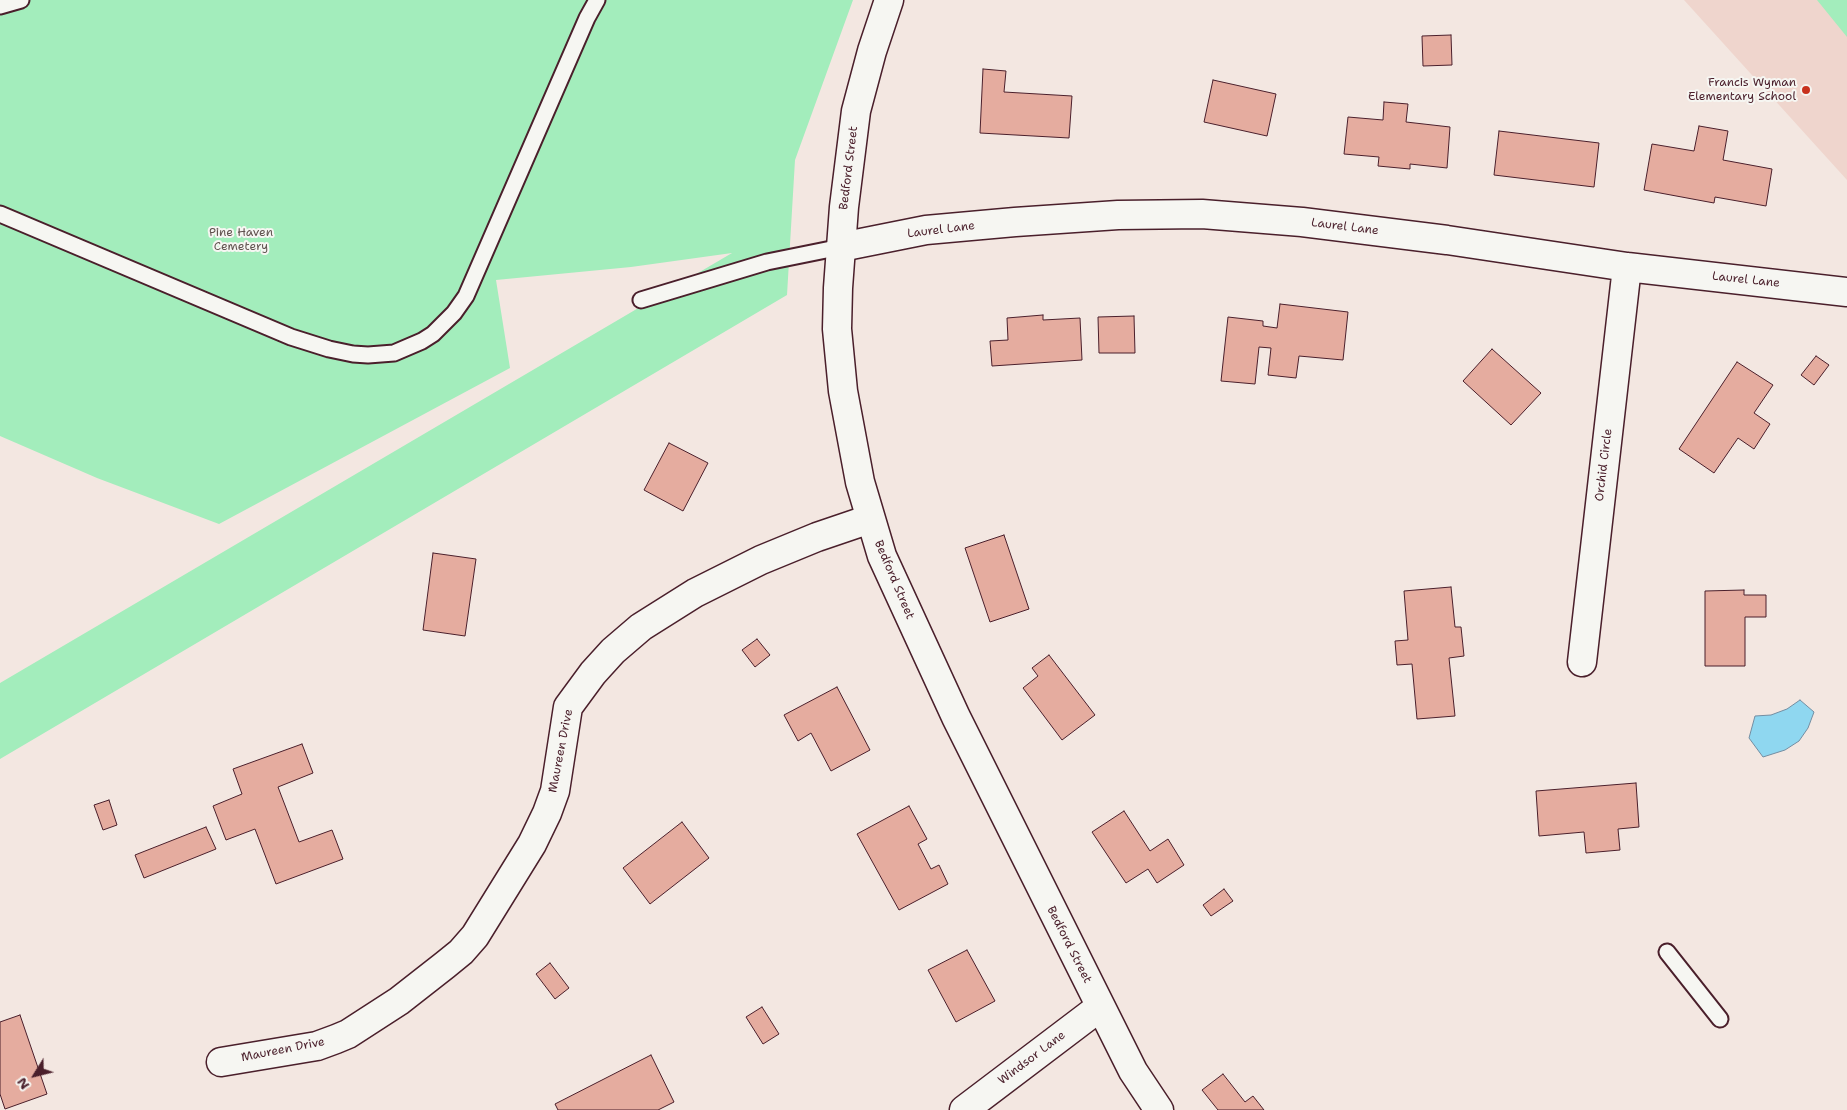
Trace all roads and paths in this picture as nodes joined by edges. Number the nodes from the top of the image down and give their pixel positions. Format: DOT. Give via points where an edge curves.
graph roads {
  1 [pos="21,0"];
  2 [pos="597,0"];
  3 [pos="889,0"];
  4 [pos="0,6"];
  5 [pos="0,214"];
  6 [pos="841,248"];
  7 [pos="1627,267"];
  8 [pos="1847,292"];
  9 [pos="641,300"];
  10 [pos="870,519"];
  11 [pos="1582,662"];
  12 [pos="1667,952"];
  13 [pos="1100,1007"];
  14 [pos="1720,1019"];
  15 [pos="221,1062"];
  16 [pos="964,1110"];
  17 [pos="1159,1110"];
  1 -- 4 [label="lane"];
  2 -- 5 [label="lane" via="466,296 433,334 394,353 353,354 291,337"];
  3 -- 6 [label="street, Bedford Street" via="856,111"];
  6 -- 7 [label="street, Laurel Lane" via="926,230 1006,222 1202,214 1302,222 1447,240"];
  6 -- 9 [label="lane" via="767,262"];
  6 -- 10 [label="street, Bedford Street" via="837,329 842,382 855,460"];
  7 -- 8 [label="street, Laurel Lane"];
  7 -- 11 [label="street, Orchid Circle"];
  10 -- 13 [label="street, Bedford Street" via="882,556 952,708"];
  10 -- 15 [label="street, Maureen Drive" via="769,557 695,593 641,627 613,651 568,707 555,791 532,844 475,936 445,965 399,1001 336,1039 316,1046"];
  12 -- 14 [label="lane"];
  13 -- 16 [label="street, Windsor Lane"];
  13 -- 17 [label="street, Bedford Street" via="1133,1072"];
}
